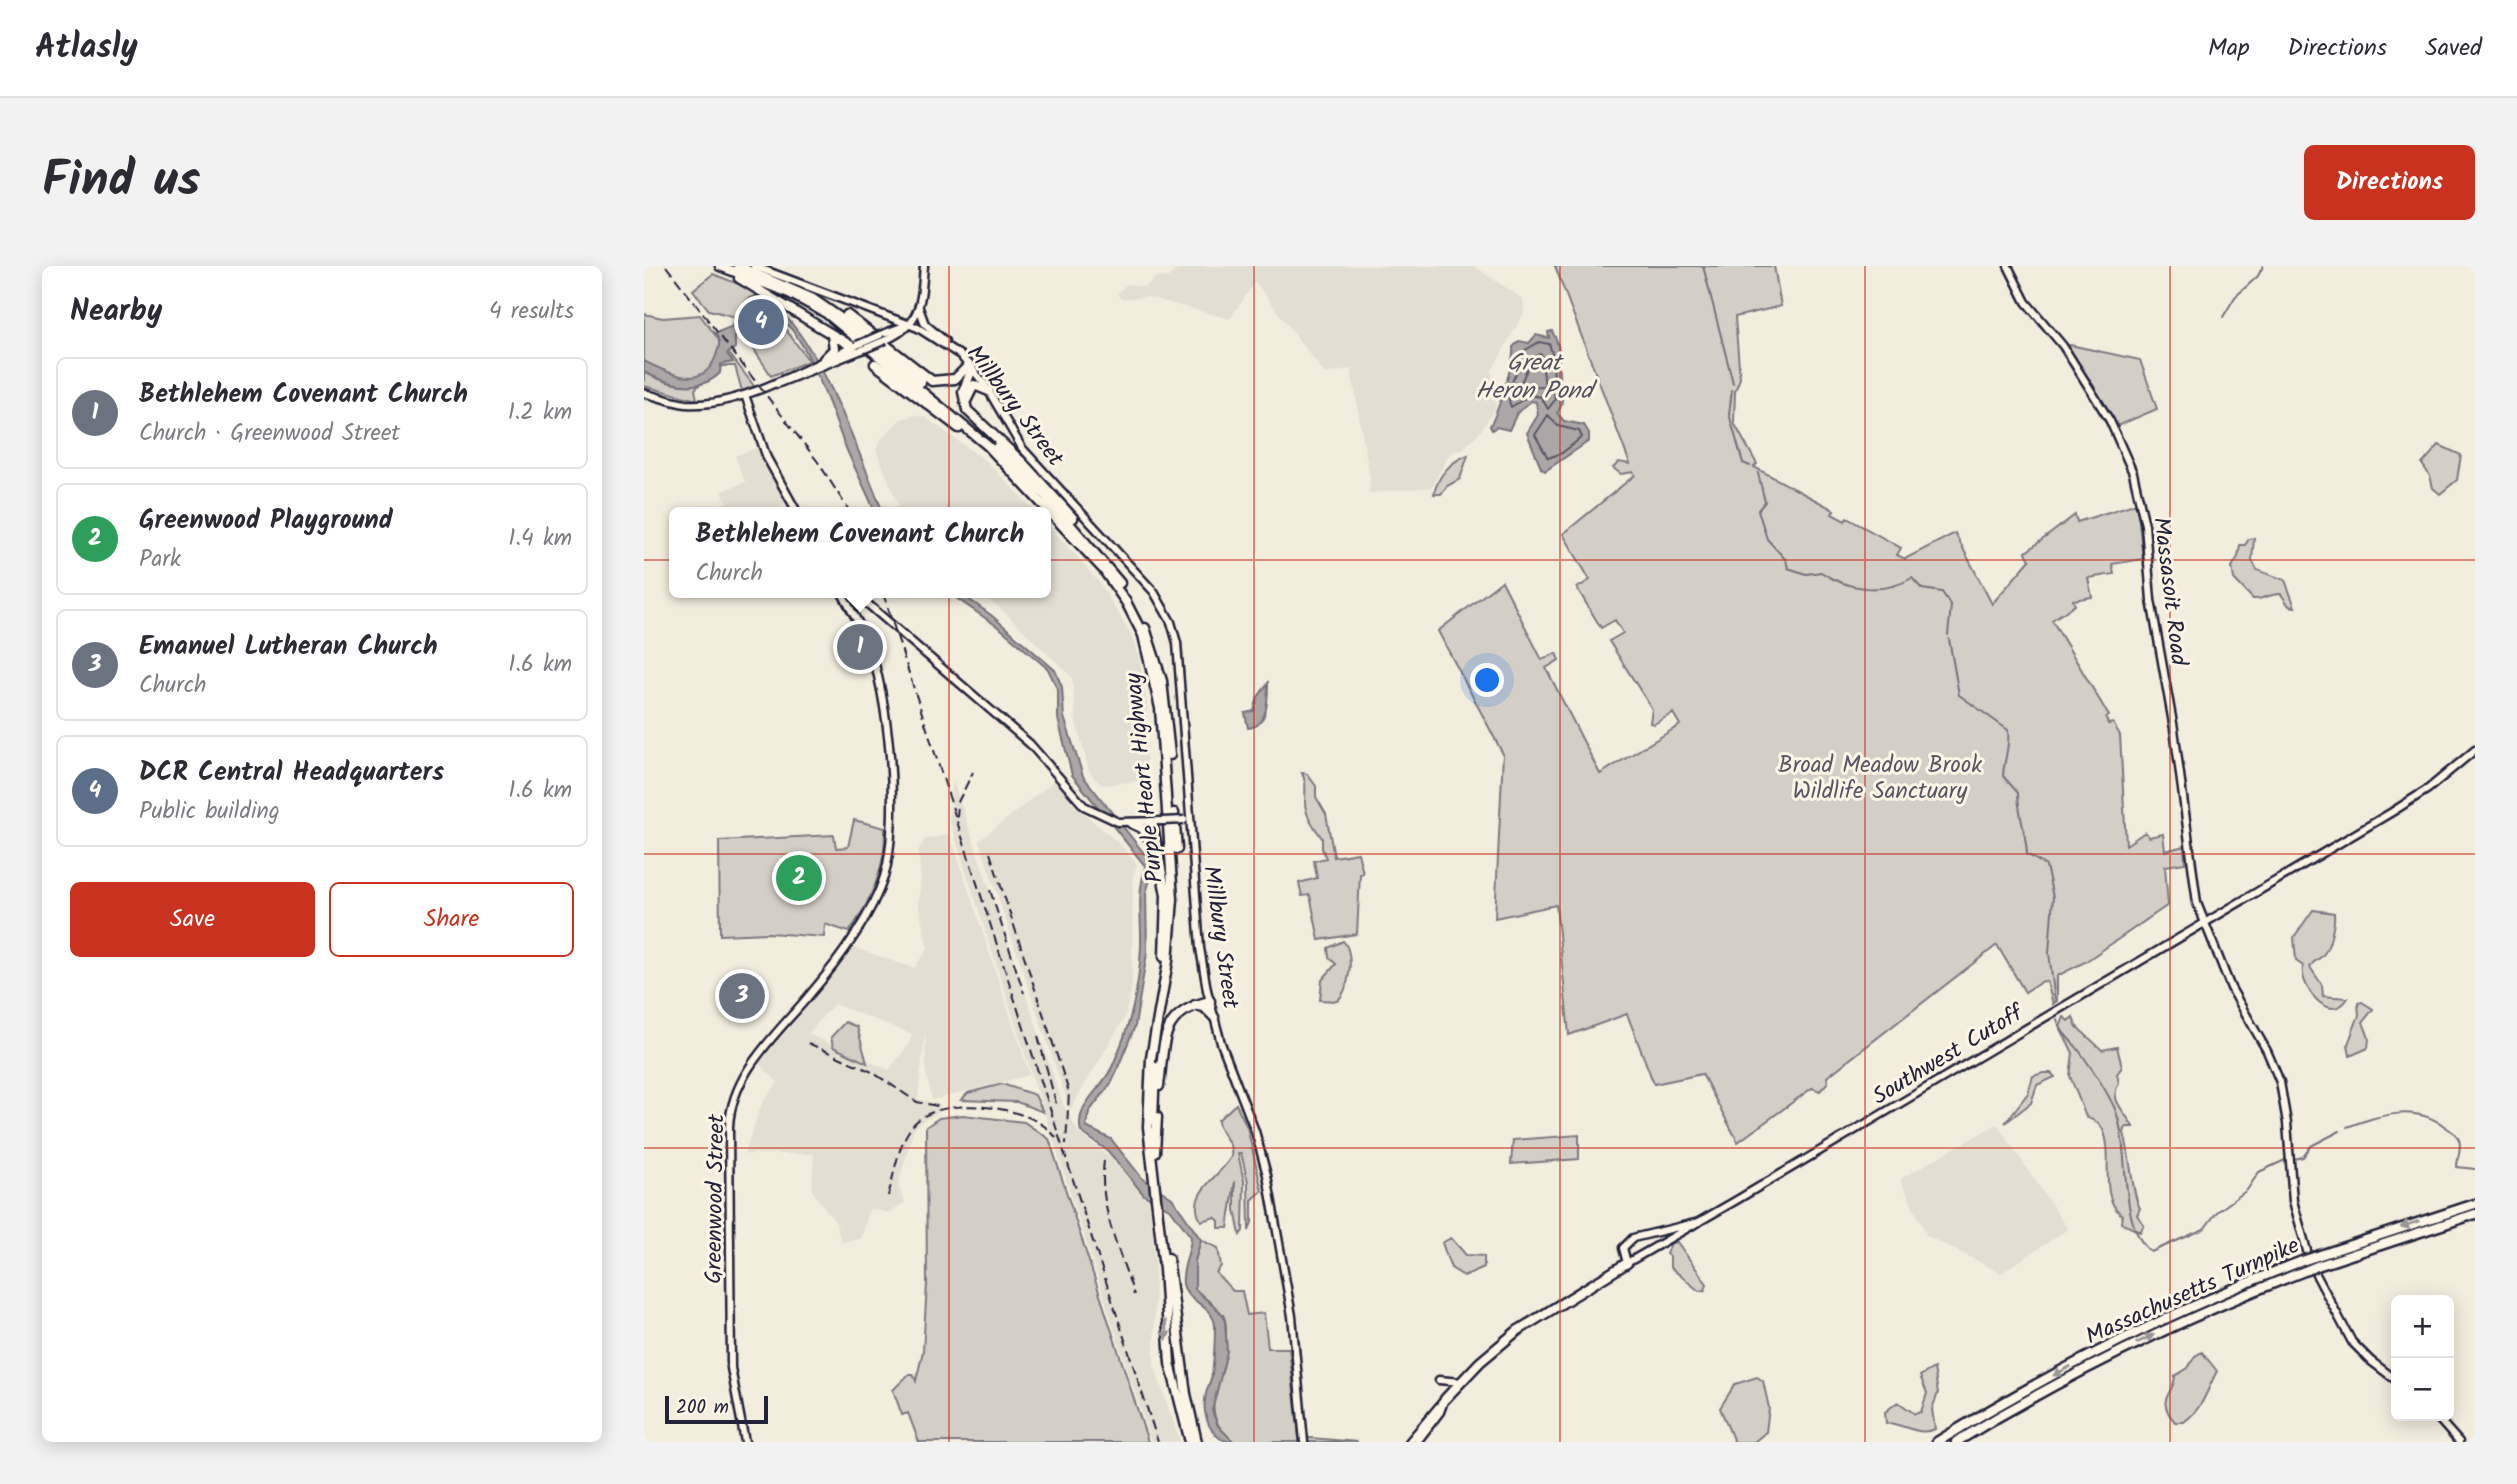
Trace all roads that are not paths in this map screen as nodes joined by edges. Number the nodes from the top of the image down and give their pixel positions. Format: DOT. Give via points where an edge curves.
graph roads {
  1 [pos="717,266"];
  2 [pos="738,266"];
  3 [pos="923,266"];
  4 [pos="2008,266"];
  5 [pos="752,268"];
  6 [pos="919,308"];
  7 [pos="881,314"];
  8 [pos="909,325"];
  9 [pos="830,332"];
  10 [pos="883,338"];
  11 [pos="948,346"];
  12 [pos="857,347"];
  13 [pos="825,362"];
  14 [pos="875,365"];
  15 [pos="971,367"];
  16 [pos="989,391"];
  17 [pos="644,393"];
  18 [pos="745,395"];
  19 [pos="967,410"];
  20 [pos="1005,463"];
  21 [pos="794,507"];
  22 [pos="1045,507"];
  23 [pos="1051,514"];
  24 [pos="1110,568"];
  25 [pos="844,598"];
  26 [pos="861,598"];
  27 [pos="2475,750"];
  28 [pos="1187,819"];
  29 [pos="1152,822"];
  30 [pos="1131,823"];
  31 [pos="1158,851"];
  32 [pos="2204,923"];
  33 [pos="1210,1001"];
  34 [pos="1192,1004"];
  35 [pos="1158,1013"];
  36 [pos="1214,1017"];
  37 [pos="1155,1152"];
  38 [pos="1155,1176"];
  39 [pos="2475,1204"];
  40 [pos="2475,1214"];
  41 [pos="1160,1215"];
  42 [pos="1699,1222"];
  43 [pos="2316,1261"];
  44 [pos="1627,1263"];
  45 [pos="2304,1266"];
  46 [pos="2391,1376"];
  47 [pos="1439,1380"];
  48 [pos="1461,1382"];
  49 [pos="1445,1399"];
  50 [pos="2440,1421"];
  51 [pos="1305,1440"];
  52 [pos="745,1442"];
  53 [pos="1190,1442"];
  54 [pos="1197,1442"];
  55 [pos="1409,1442"];
  56 [pos="1417,1442"];
  57 [pos="1937,1442"];
  58 [pos="1956,1442"];
  59 [pos="2459,1442"];
  1 -- 9 [label="highway"];
  1 -- 20 [label="highway, Purple Heart Highway" via="789,293 836,320"];
  2 -- 5 [label="highway, Purple Heart Highway"];
  3 -- 6 [label="main road"];
  4 -- 32 [label="main road, Massasoit Road" via="2025,301 2069,356 2110,421 2133,473 2144,517 2151,600 2175,729 2192,882"];
  5 -- 7 [label="main road, Millbury Street"];
  5 -- 15 [label="highway" via="829,303 927,379 949,381"];
  5 -- 24 [label="highway, Purple Heart Highway" via="828,308 888,355 1013,462"];
  6 -- 8 [label="main road"];
  6 -- 11 [label="main road" via="923,323"];
  7 -- 8 [label="main road, Millbury Street"];
  7 -- 10 [label="main road"];
  8 -- 10 [label="main road"];
  8 -- 11 [label="main road, Millbury Street"];
  9 -- 12 [label="highway"];
  9 -- 13 [label="highway" via="834,349"];
  10 -- 12 [label="main road, bridge"];
  11 -- 15 [label="main road, Millbury Street"];
  12 -- 13 [label="main road"];
  13 -- 18 [label="main road"];
  14 -- 20 [label="highway"];
  15 -- 16 [label="main road, Millbury Street"];
  15 -- 19 [label="highway" via="962,396"];
  16 -- 19 [label="highway" via="972,386"];
  16 -- 28 [label="main road, Millbury Street" via="1022,448 1154,592 1166,611 1177,643"];
  17 -- 18 [label="main road" via="692,404"];
  18 -- 21 [label="main road" via="767,457"];
  19 -- 24 [label="highway" via="1048,489"];
  20 -- 22 [label="highway, Purple Heart Highway"];
  23 -- 35 [label="highway, Purple Heart Highway" via="1116,586 1148,652 1160,708 1173,881 1172,935"];
  24 -- 37 [label="highway, Purple Heart Highway" via="1142,620 1157,662 1176,837 1177,935 1156,1061"];
  25 -- 52 [label="main road, Greenwood Street" via="869,647 887,729 888,855 868,912 816,988 745,1074 732,1104 731,1367"];
  26 -- 30 [label="main road" via="1026,741 1088,810"];
  27 -- 32 [label="main road, Southwest Cutoff" via="2407,804"];
  28 -- 29 [label="main road, bridge"];
  28 -- 33 [label="main road, Millbury Street"];
  29 -- 30 [label="main road"];
  29 -- 31 [label="highway"];
  30 -- 31 [label="highway" via="1145,831"];
  31 -- 35 [label="highway" via="1166,907"];
  32 -- 42 [label="main road, Southwest Cutoff"];
  32 -- 46 [label="main road, Massasoit Road" via="2235,997 2280,1082 2295,1214 2311,1265 2352,1342"];
  33 -- 34 [label="highway"];
  33 -- 36 [label="main road, Millbury Street"];
  34 -- 36 [label="highway" via="1204,1007"];
  34 -- 37 [label="highway" via="1179,1012 1168,1030"];
  35 -- 38 [label="highway, Purple Heart Highway" via="1147,1109"];
  36 -- 51 [label="main road, Millbury Street" via="1265,1164 1292,1316"];
  37 -- 38 [label="highway, Purple Heart Highway"];
  38 -- 41 [label="highway, Purple Heart Highway"];
  39 -- 43 [label="highway, Massachusetts Turnpike, one-way"];
  40 -- 43 [label="highway, Massachusetts Turnpike"];
  41 -- 53 [label="highway, Purple Heart Highway, one-way" via="1170,1363"];
  41 -- 54 [label="highway, Purple Heart Highway" via="1185,1394"];
  42 -- 44 [label="main road, Southwest Cutoff"];
  42 -- 44 [label="main road" via="1631,1239 1622,1251"];
  43 -- 45 [label="highway, Massachusetts Turnpike, bridge"];
  44 -- 48 [label="highway, Southwest Cutoff" via="1517,1331"];
  45 -- 57 [label="highway, Massachusetts Turnpike, one-way" via="2204,1301 2126,1338"];
  58 -- 45 [label="highway, Massachusetts Turnpike, one-way" via="2139,1342"];
  47 -- 48 [label="main road"];
  48 -- 49 [label="highway, Southwest Cutoff"];
  49 -- 55 [label="main road, Southwest Cutoff"];
  49 -- 56 [label="main road, Southwest Cutoff"];
  50 -- 59 [label="main road"];
}
